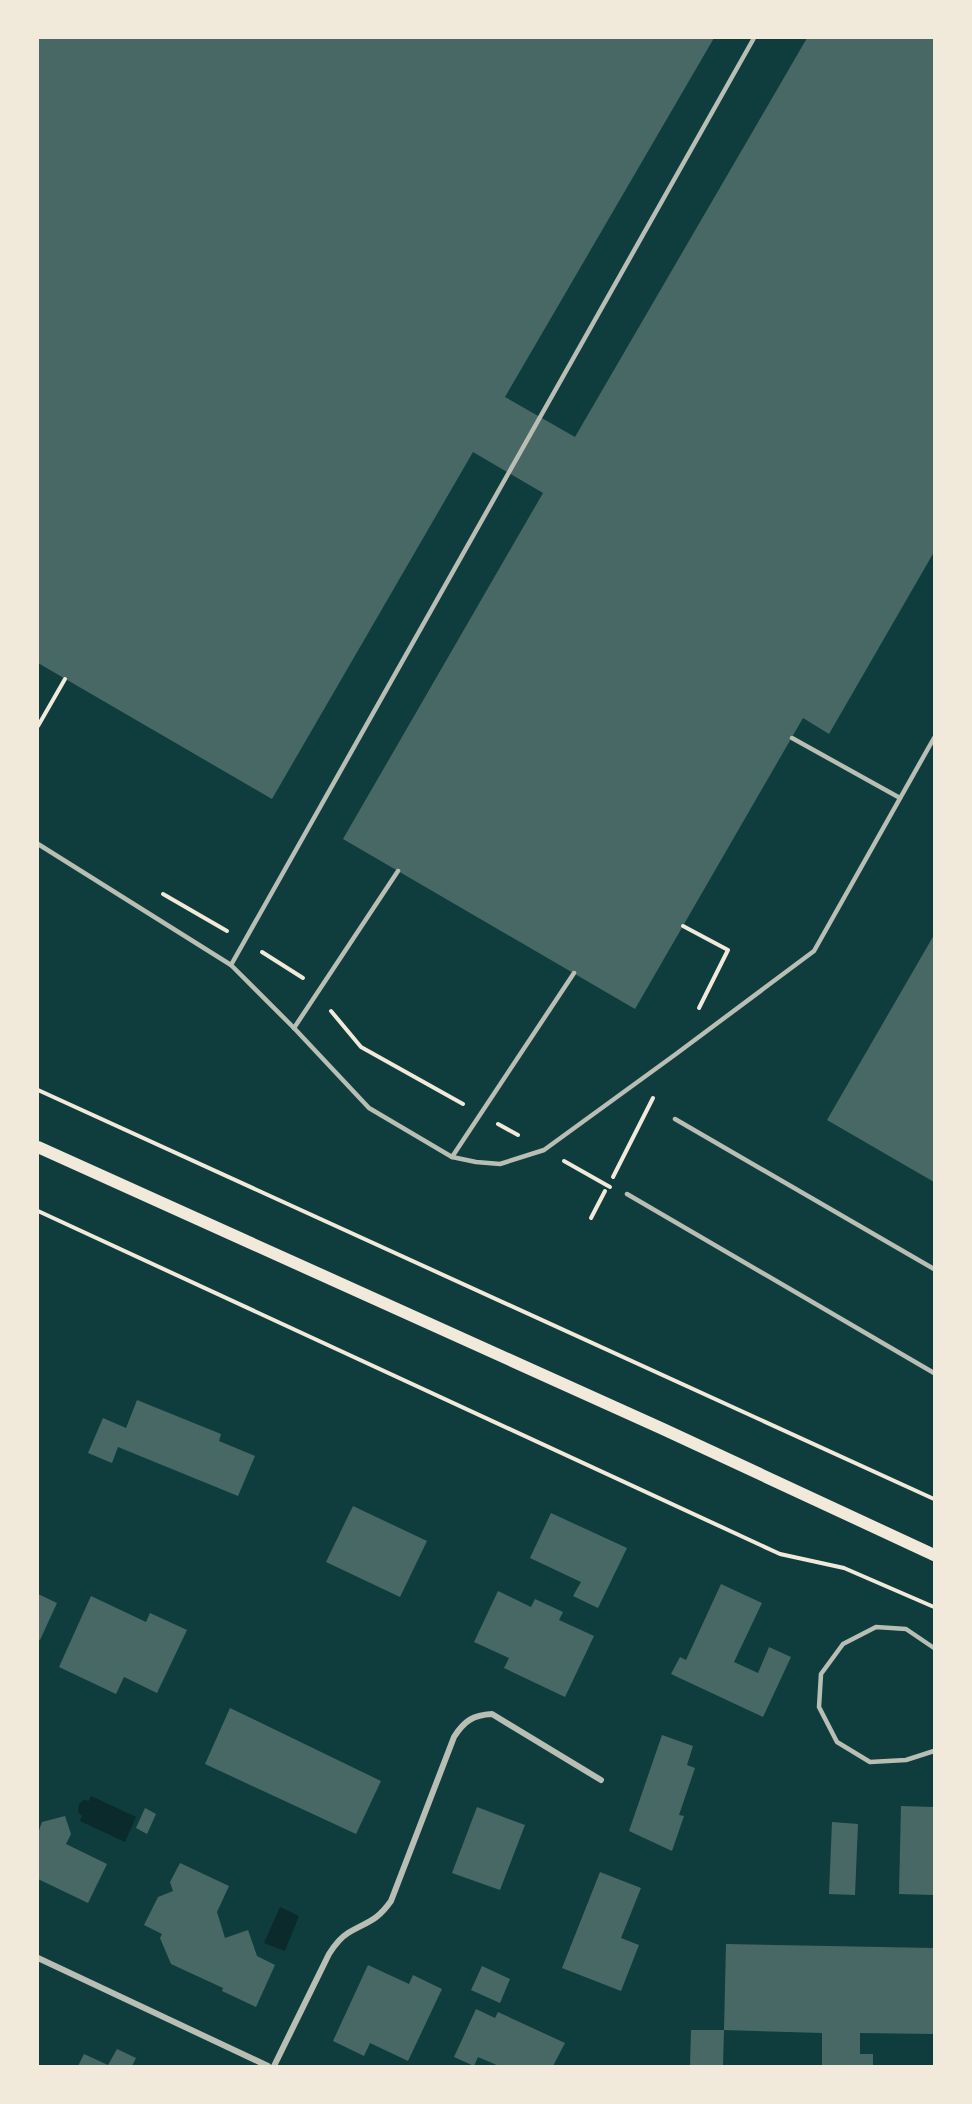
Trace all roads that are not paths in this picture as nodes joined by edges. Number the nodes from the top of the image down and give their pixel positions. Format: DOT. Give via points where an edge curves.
graph roads {
  1 [pos="754,38"];
  2 [pos="792,738"];
  3 [pos="934,738"];
  4 [pos="900,798"];
  5 [pos="38,844"];
  6 [pos="399,872"];
  7 [pos="231,965"];
  8 [pos="574,973"];
  9 [pos="294,1028"];
  10 [pos="675,1119"];
  11 [pos="38,1147"];
  12 [pos="452,1157"];
  13 [pos="627,1194"];
  14 [pos="934,1269"];
  15 [pos="934,1373"];
  16 [pos="934,1555"];
  17 [pos="934,1648"];
  18 [pos="934,1751"];
  19 [pos="601,1780"];
  20 [pos="38,1958"];
  21 [pos="268,2067"];
  22 [pos="274,2067"];
  1 -- 7 [label="lane"];
  2 -- 4 [label="lane"];
  3 -- 4 [label="lane"];
  4 -- 12 [label="lane" via="813,951 544,1150 500,1164"];
  5 -- 7 [label="lane"];
  6 -- 9 [label="lane"];
  7 -- 9 [label="lane"];
  8 -- 12 [label="lane"];
  9 -- 12 [label="lane" via="369,1108"];
  10 -- 14 [label="lane"];
  11 -- 16 [label="main road"];
  13 -- 15 [label="lane"];
  17 -- 18 [label="lane" via="906,1629 876,1627 843,1644 821,1674 819,1707 837,1742 870,1762 906,1760"];
  19 -- 22 [label="street" via="492,1714 481,1714 460,1726 391,1901 383,1913 347,1933 328,1954"];
  20 -- 21 [label="street"];
}
